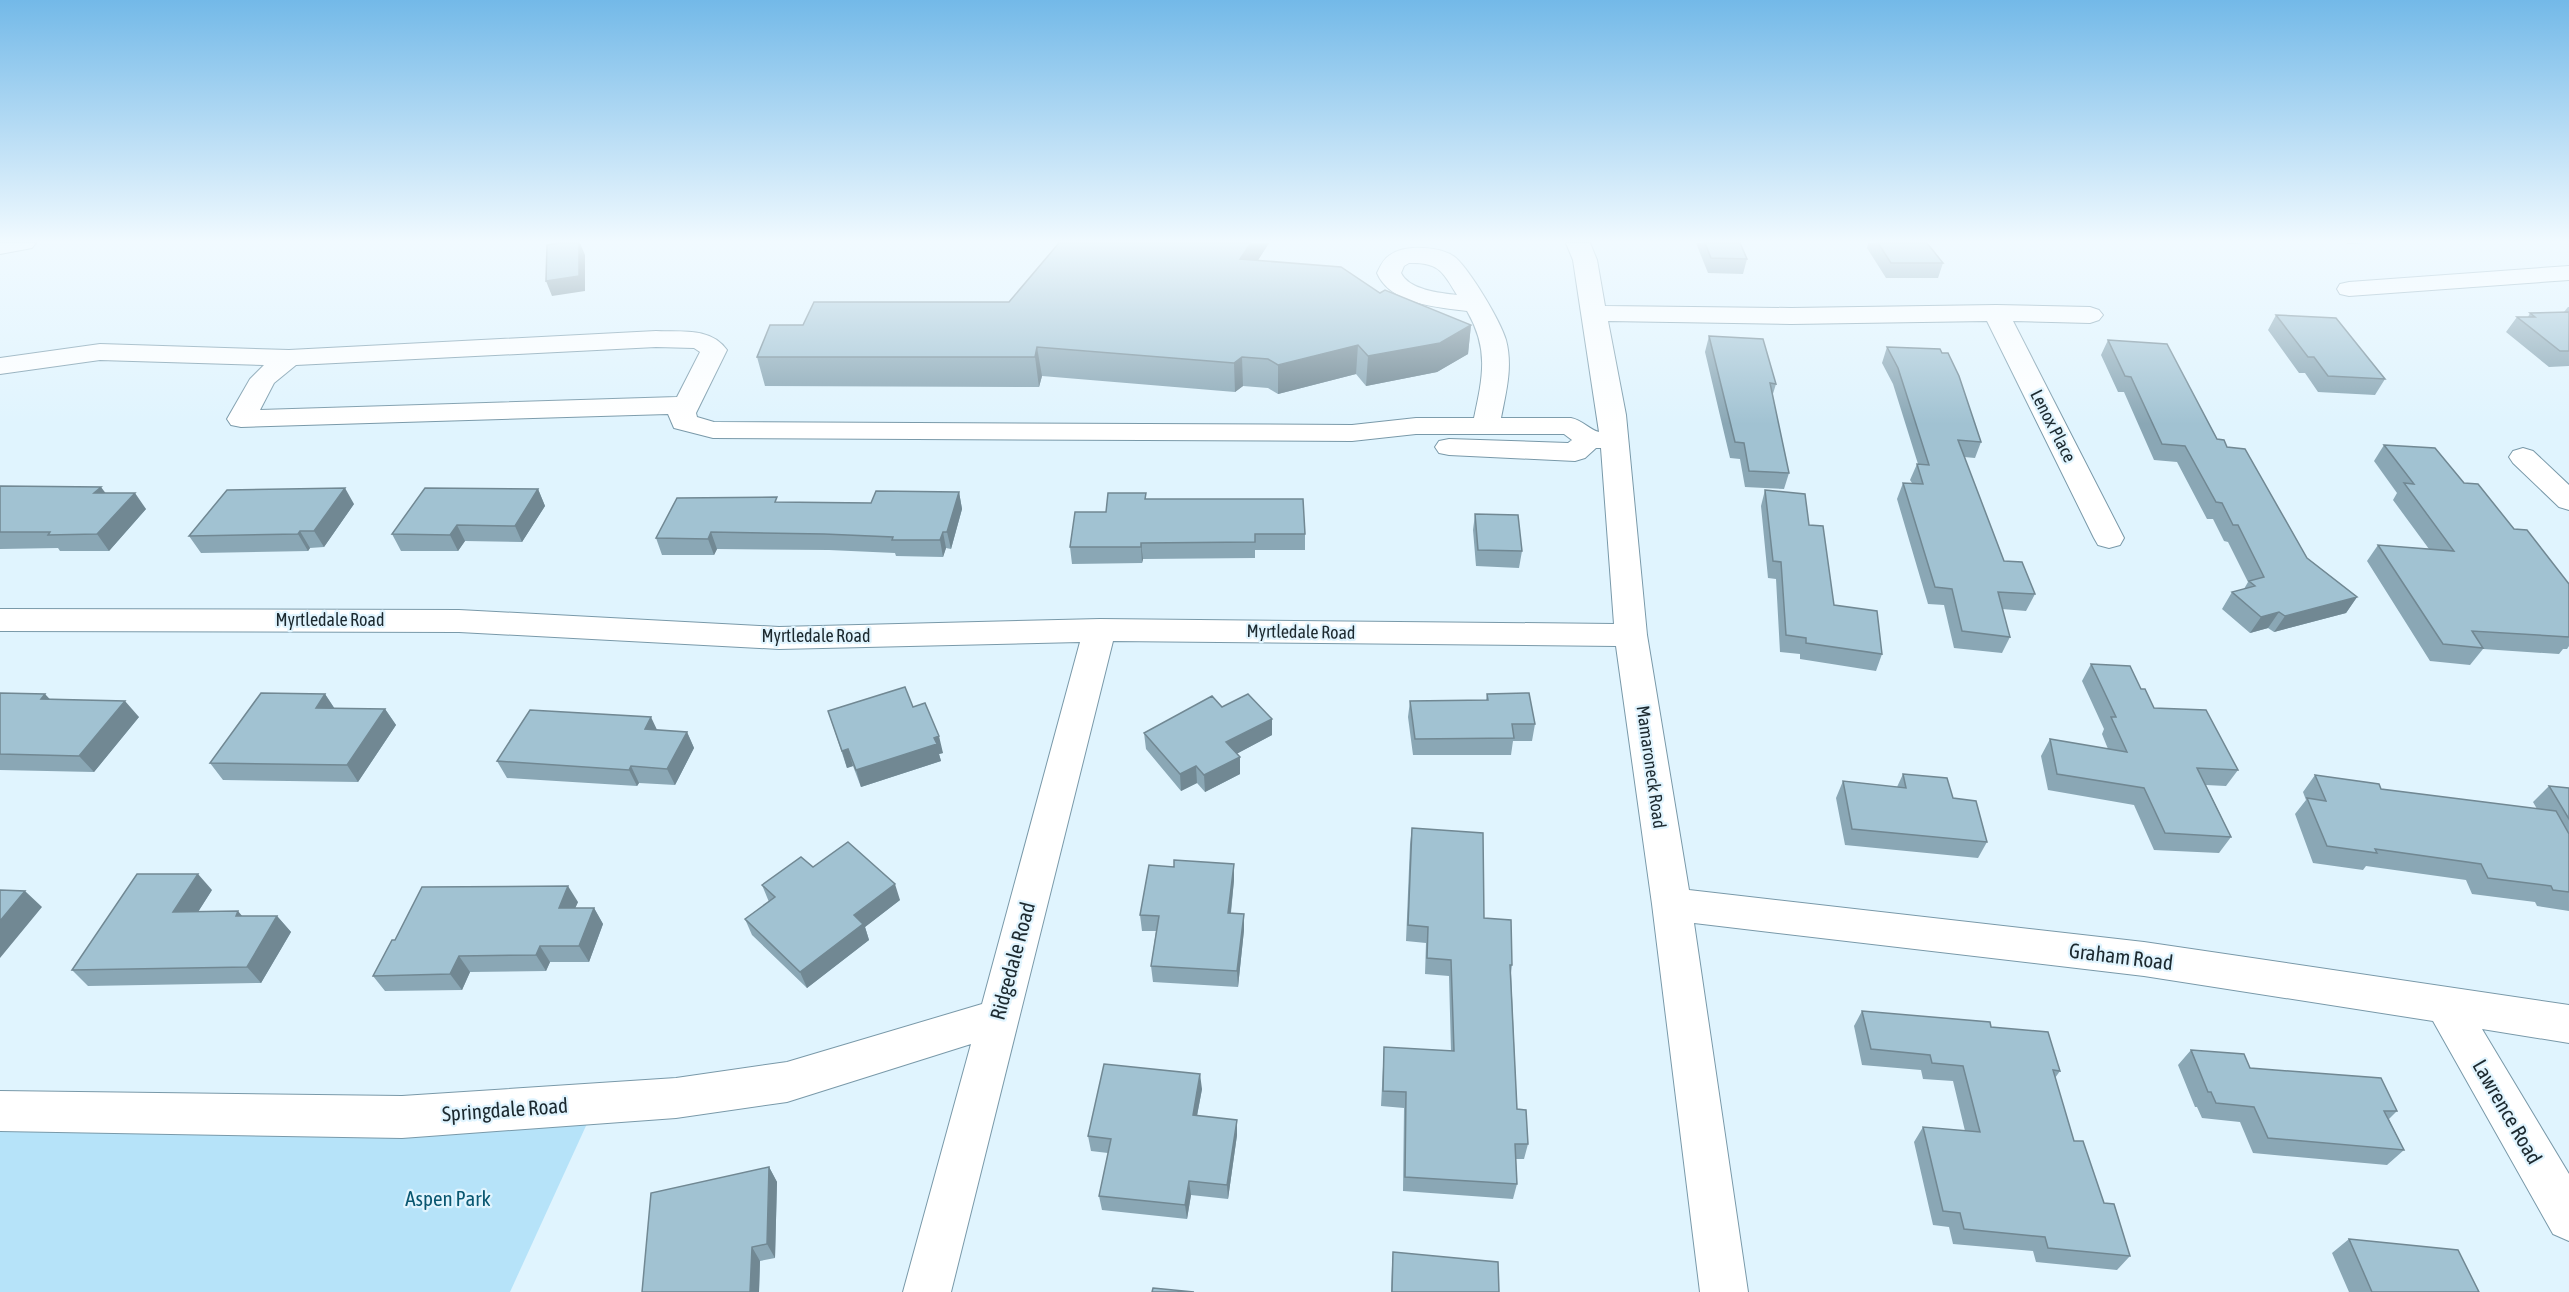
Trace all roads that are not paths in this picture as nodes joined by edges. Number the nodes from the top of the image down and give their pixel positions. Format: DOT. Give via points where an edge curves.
graph roads {
  1 [pos="1592,303"];
  2 [pos="1473,304"];
  3 [pos="1594,313"];
  4 [pos="1996,313"];
  5 [pos="2090,315"];
  6 [pos="288,358"];
  7 [pos="0,366"];
  8 [pos="685,405"];
  9 [pos="1486,426"];
  10 [pos="1352,433"];
  11 [pos="1601,440"];
  12 [pos="2523,457"];
  13 [pos="2569,501"];
  14 [pos="2109,538"];
  15 [pos="0,620"];
  16 [pos="1100,630"];
  17 [pos="1631,635"];
  18 [pos="1672,904"];
  19 [pos="2446,1006"];
  20 [pos="998,1017"];
  21 [pos="2569,1024"];
  22 [pos="0,1111"];
  23 [pos="2569,1218"];
  24 [pos="927,1292"];
  25 [pos="1724,1292"];
  1 -- 3 [label="street, Mamaroneck Road"];
  2 -- 9 [label="street" via="1488,327 1497,359"];
  3 -- 4 [label="street"];
  3 -- 11 [label="street, Mamaroneck Road"];
  4 -- 5 [label="street"];
  4 -- 14 [label="street, Lenox Place"];
  6 -- 7 [label="street" via="100,352"];
  6 -- 8 [label="street" via="700,340 714,350"];
  6 -- 8 [label="street" via="263,379 242,419"];
  8 -- 10 [label="street" via="684,422 713,430"];
  9 -- 10 [label="street" via="1416,426"];
  9 -- 11 [label="street" via="1571,426"];
  10 -- 11 [label="street" via="1416,446 1575,452"];
  11 -- 17 [label="street, Mamaroneck Road"];
  12 -- 13 [label="street"];
  15 -- 16 [label="street, Myrtledale Road" via="459,621 779,638"];
  16 -- 17 [label="street, Myrtledale Road"];
  16 -- 20 [label="street, Ridgedale Road"];
  17 -- 18 [label="street, Mamaroneck Road"];
  18 -- 19 [label="street, Graham Road" via="2144,959"];
  18 -- 25 [label="street, Mamaroneck Road"];
  19 -- 21 [label="street, Graham Road"];
  19 -- 23 [label="street, Lawrence Road"];
  20 -- 22 [label="street, Springdale Road" via="787,1082 676,1098 402,1117"];
  20 -- 24 [label="street, Ridgedale Road"];
}
